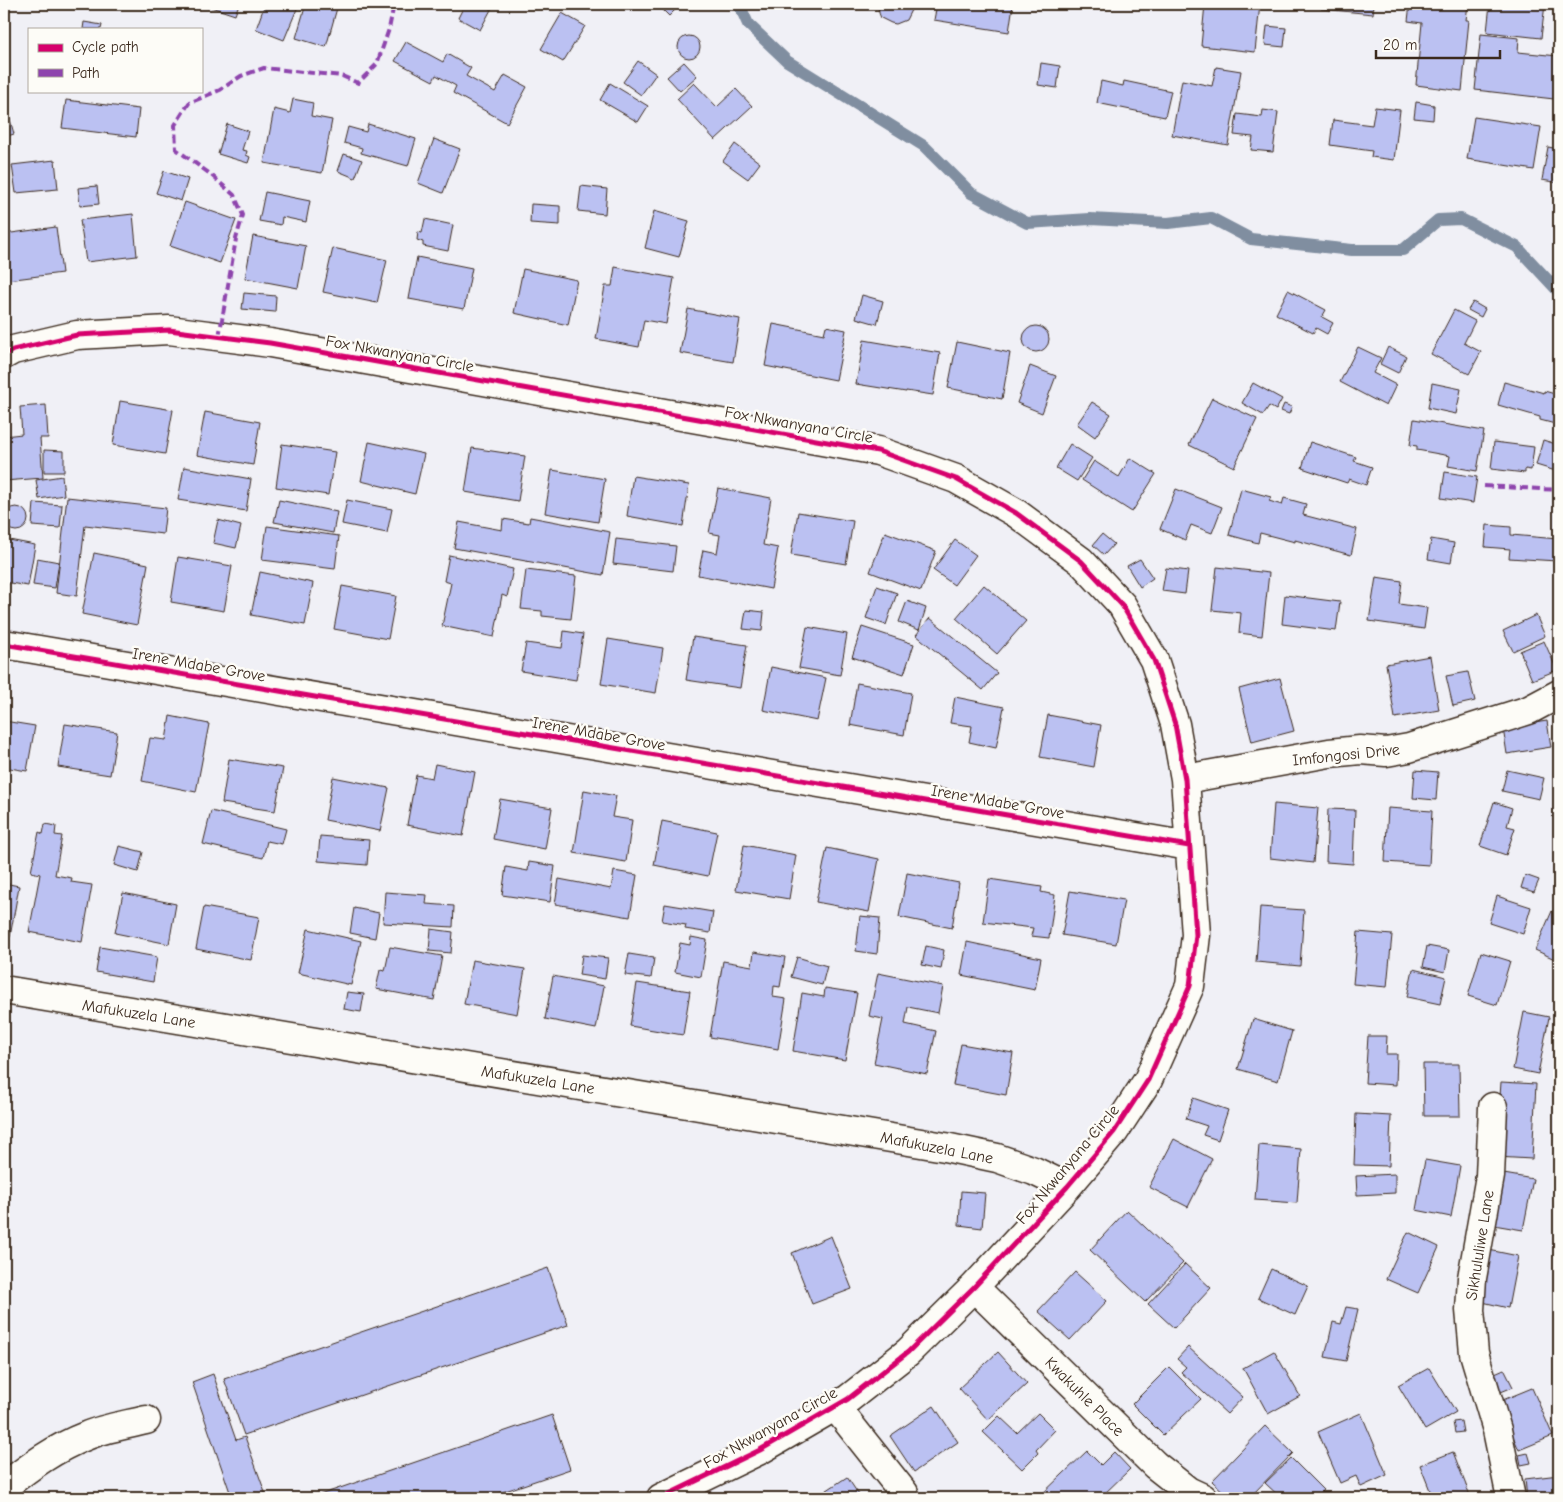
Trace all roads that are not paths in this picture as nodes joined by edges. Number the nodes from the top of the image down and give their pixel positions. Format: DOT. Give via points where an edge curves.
graph roads {
  1 [pos="4,355"];
  2 [pos="4,644"];
  3 [pos="1559,694"];
  4 [pos="1185,779"];
  5 [pos="1189,846"];
  6 [pos="4,990"];
  7 [pos="1493,1107"];
  8 [pos="1067,1187"];
  9 [pos="974,1287"];
  10 [pos="835,1406"];
  11 [pos="146,1420"];
  12 [pos="4,1487"];
  13 [pos="661,1498"];
  14 [pos="906,1498"];
  15 [pos="1203,1498"];
  16 [pos="1511,1498"];
  1 -- 4 [label="street, Fox Nkwanyana Circle" via="77,335 168,330 270,343 878,451 956,479 1016,513 1081,561 1122,606 1154,660 1176,724"];
  2 -- 5 [label="street, Irene Mdabe Grove"];
  3 -- 4 [label="street, Imfongosi Drive" via="1529,710 1409,748 1386,752 1329,753"];
  4 -- 5 [label="street, Fox Nkwanyana Circle"];
  5 -- 8 [label="street, Fox Nkwanyana Circle" via="1196,935 1190,986 1148,1080 1114,1132"];
  6 -- 8 [label="street, Mafukuzela Lane" via="945,1147 997,1158"];
  7 -- 16 [label="street, Sikhululiwe Lane" via="1490,1176 1472,1278 1470,1310 1474,1353 1497,1430"];
  8 -- 9 [label="street, Fox Nkwanyana Circle"];
  9 -- 10 [label="street, Fox Nkwanyana Circle" via="908,1352"];
  9 -- 15 [label="street, Kwakuhle Place" via="1155,1465 1188,1491"];
  10 -- 13 [label="street, Fox Nkwanyana Circle" via="760,1450"];
  10 -- 14 [label="street"];
  11 -- 12 [label="street" via="87,1435 57,1449"];
}
